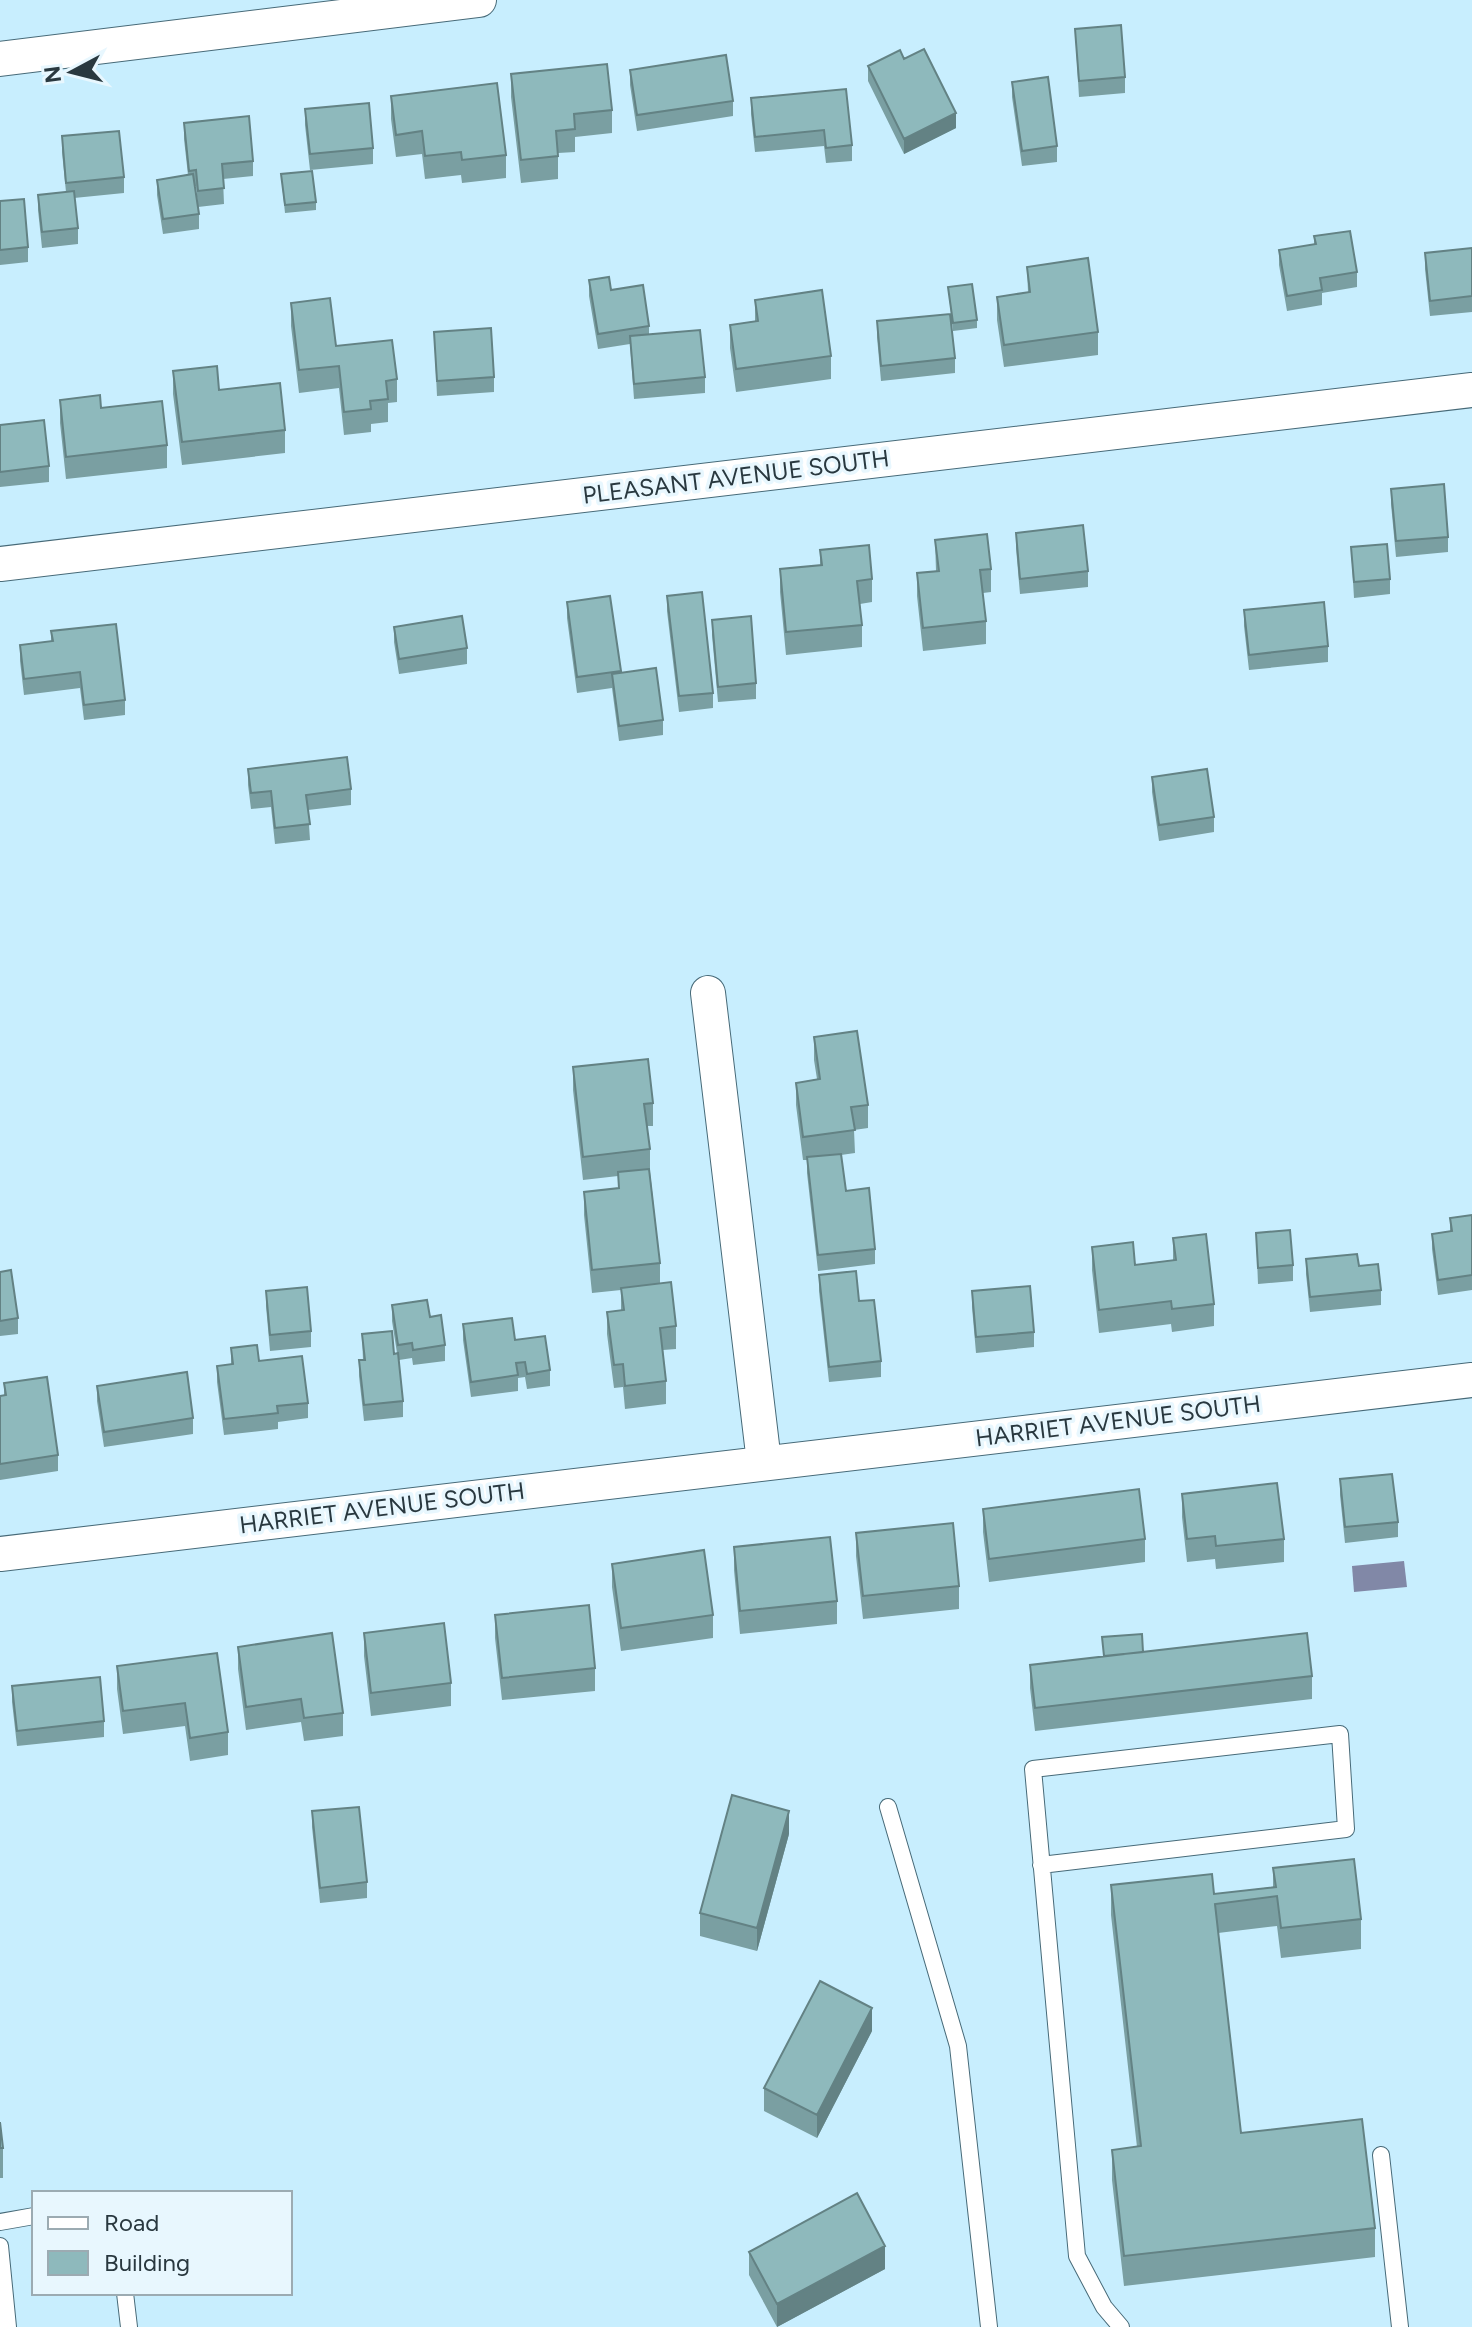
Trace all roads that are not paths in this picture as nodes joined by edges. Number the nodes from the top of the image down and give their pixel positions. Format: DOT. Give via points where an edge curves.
graph roads {
  1 [pos="479,0"];
  2 [pos="0,59"];
  3 [pos="1472,390"];
  4 [pos="0,564"];
  5 [pos="708,993"];
  6 [pos="1472,1380"];
  7 [pos="764,1462"];
  8 [pos="0,1554"];
  9 [pos="888,1807"];
  10 [pos="1041,1865"];
  11 [pos="1381,2155"];
  12 [pos="32,2216"];
  13 [pos="0,2222"];
  14 [pos="0,2246"];
  15 [pos="125,2295"];
  16 [pos="8,2327"];
  17 [pos="129,2327"];
  18 [pos="989,2327"];
  19 [pos="1121,2327"];
  20 [pos="1400,2327"];
  1 -- 2 [label="street"];
  3 -- 4 [label="street, PLEASANT AVENUE SOUTH"];
  5 -- 7 [label="street"];
  6 -- 7 [label="street, HARRIET AVENUE SOUTH"];
  7 -- 8 [label="street, HARRIET AVENUE SOUTH"];
  9 -- 18 [label="lane" via="958,2046"];
  10 -- 10 [label="lane" via="1033,1769 1340,1734 1346,1829"];
  10 -- 19 [label="lane" via="1077,2256"];
  11 -- 20 [label="lane"];
  12 -- 13 [label="lane"];
  14 -- 16 [label="lane"];
  15 -- 17 [label="lane"];
}
